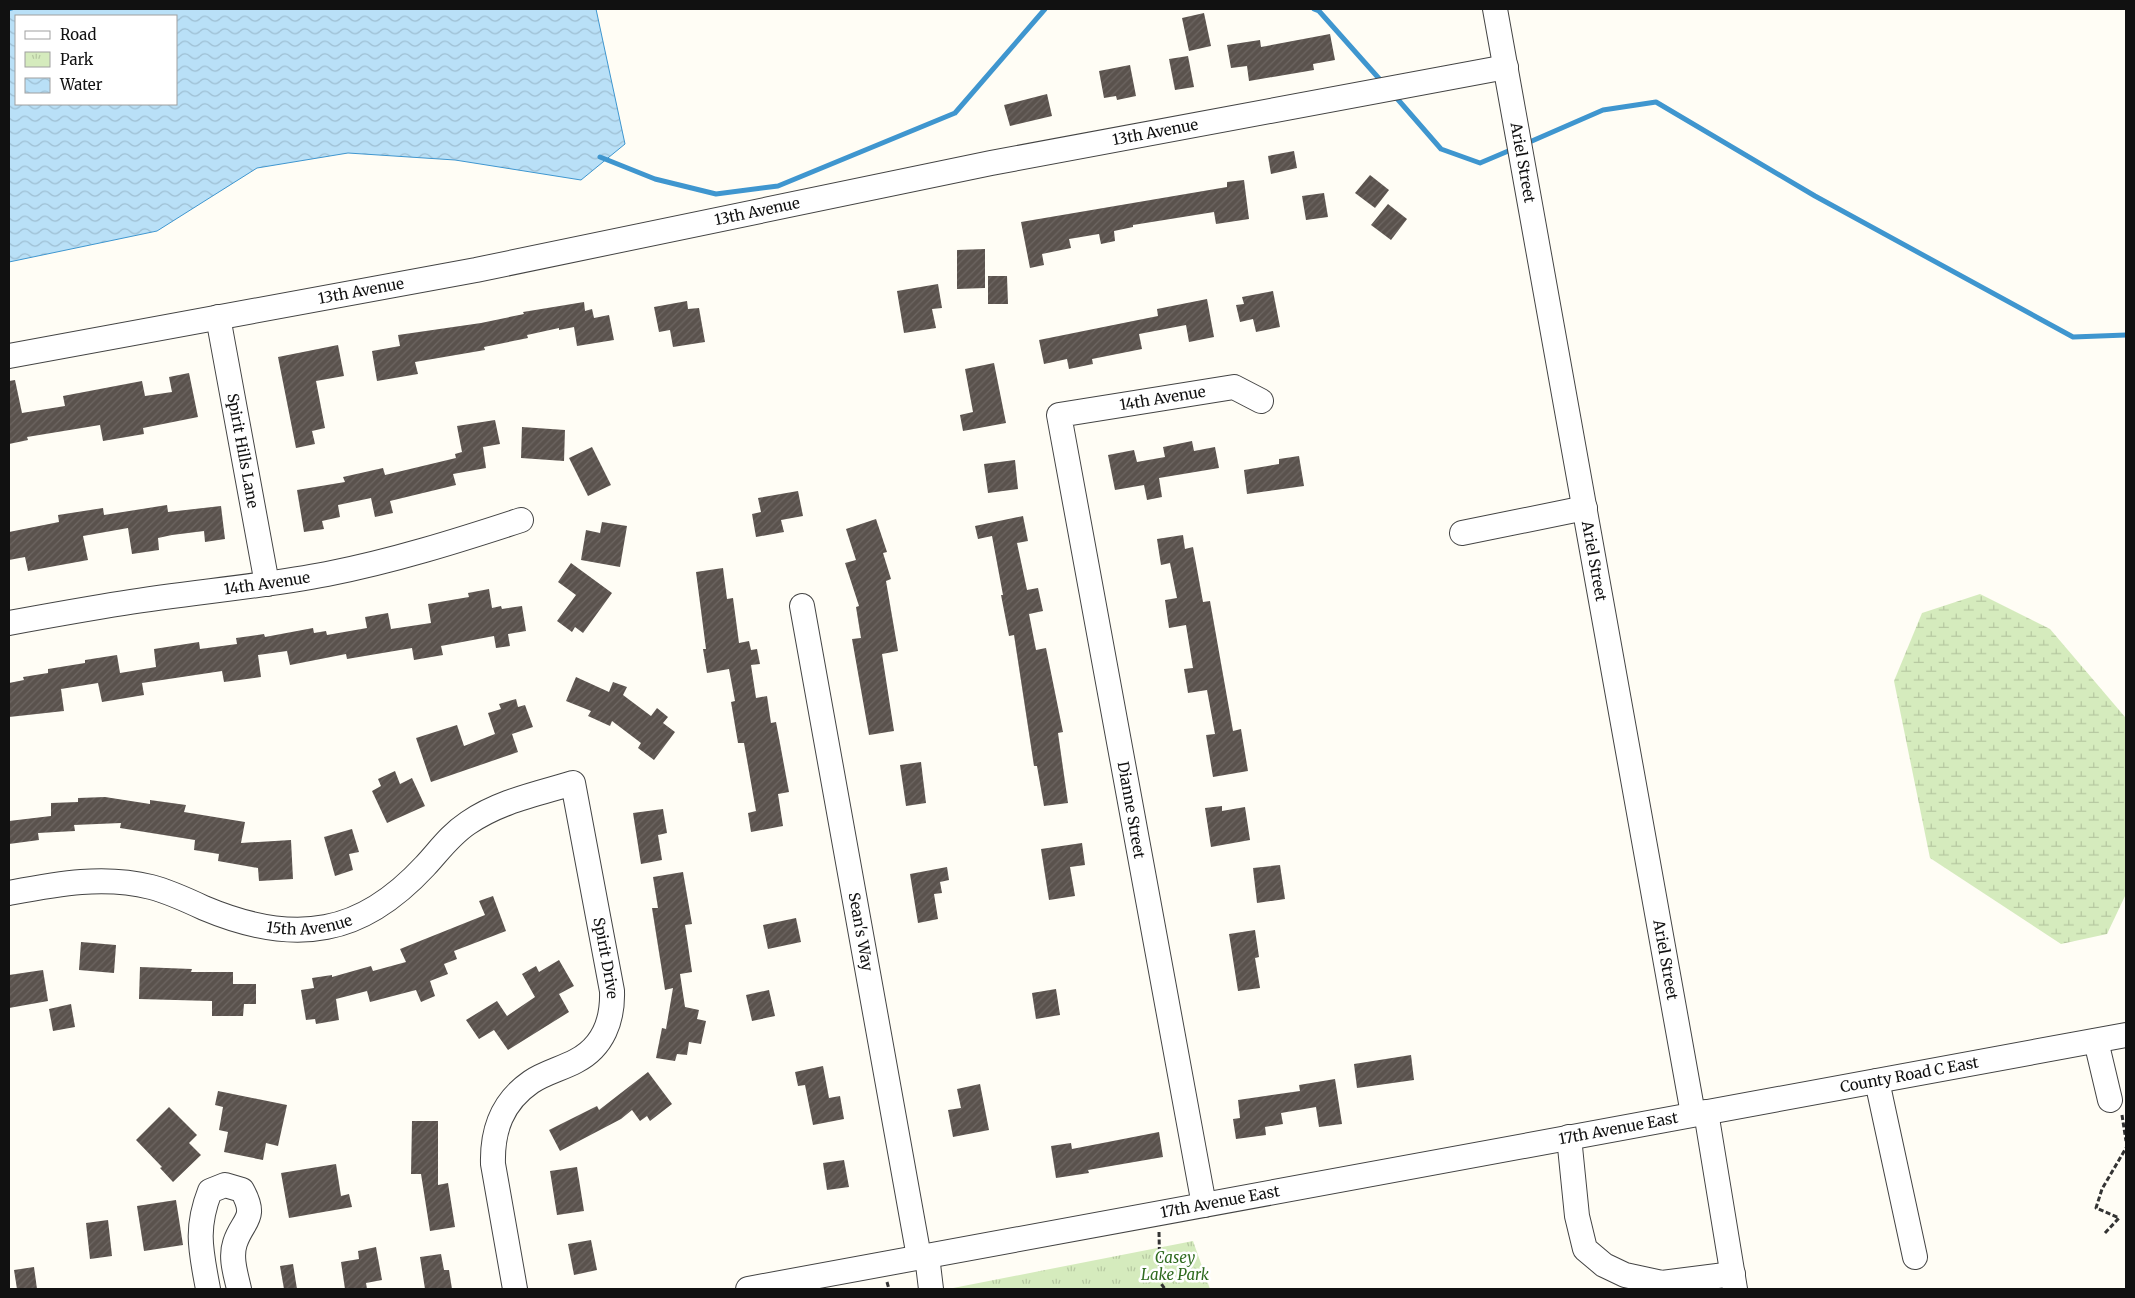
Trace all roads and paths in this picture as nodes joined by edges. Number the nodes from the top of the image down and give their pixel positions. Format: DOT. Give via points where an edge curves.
graph roads {
  1 [pos="1494,9"];
  2 [pos="1506,67"];
  3 [pos="218,317"];
  4 [pos="9,356"];
  5 [pos="1261,401"];
  6 [pos="1059,415"];
  7 [pos="1585,508"];
  8 [pos="521,520"];
  9 [pos="1462,533"];
  10 [pos="267,584"];
  11 [pos="802,606"];
  12 [pos="9,623"];
  13 [pos="574,783"];
  14 [pos="9,893"];
  15 [pos="2126,1035"];
  16 [pos="2096,1041"];
  17 [pos="1876,1081"];
  18 [pos="2110,1100"];
  19 [pos="1699,1113"];
  20 [pos="1569,1137"];
  21 [pos="2126,1148"];
  22 [pos="1204,1205"];
  23 [pos="1159,1213"];
  24 [pos="2105,1232"];
  25 [pos="923,1257"];
  26 [pos="1915,1257"];
  27 [pos="1734,1282"];
  28 [pos="208,1289"];
  29 [pos="239,1289"];
  30 [pos="515,1289"];
  31 [pos="748,1289"];
  32 [pos="931,1289"];
  33 [pos="1165,1289"];
  1 -- 2 [label="street, Ariel Street"];
  2 -- 3 [label="street, 13th Avenue" via="991,163 476,270"];
  2 -- 7 [label="street, Ariel Street"];
  3 -- 4 [label="street, 13th Avenue"];
  3 -- 10 [label="street, Spirit Hills Lane"];
  5 -- 6 [label="street, 14th Avenue" via="1234,387"];
  6 -- 22 [label="street, Dianne Street"];
  7 -- 9 [label="street"];
  7 -- 19 [label="street, Ariel Street"];
  8 -- 10 [label="street, 14th Avenue" via="393,559"];
  10 -- 12 [label="street, 14th Avenue" via="124,602"];
  11 -- 25 [label="street, Sean's Way"];
  13 -- 14 [label="street, 15th Avenue" via="488,810 447,840 394,895 372,909 326,927 294,929 248,923 182,897 126,882 75,881"];
  13 -- 30 [label="street, Spirit Drive" via="612,1003 607,1028 592,1049 577,1060 537,1078 516,1094 504,1108 496,1126 493,1164"];
  15 -- 16 [label="street, County Road C East"];
  16 -- 17 [label="street, County Road C East"];
  16 -- 18 [label="street"];
  17 -- 19 [label="street, County Road C East"];
  17 -- 26 [label="street"];
  19 -- 20 [label="street, 17th Avenue East"];
  19 -- 27 [label="street, Ariel Street"];
  20 -- 22 [label="street, 17th Avenue East"];
  20 -- 27 [label="street" via="1576,1216 1585,1249 1604,1265 1662,1284"];
  21 -- 24 [label="path" via="2102,1189 2096,1208 2118,1218"];
  22 -- 23 [label="street, 17th Avenue East"];
  23 -- 25 [label="street, 17th Avenue East"];
  23 -- 33 [label="path" via="1160,1282"];
  25 -- 31 [label="street, 17th Avenue East"];
  25 -- 32 [label="street, Sean's Way"];
  28 -- 29 [label="street" via="200,1243 202,1212 210,1192 225,1185 242,1190 250,1204 247,1220 234,1244 233,1261"];
}
